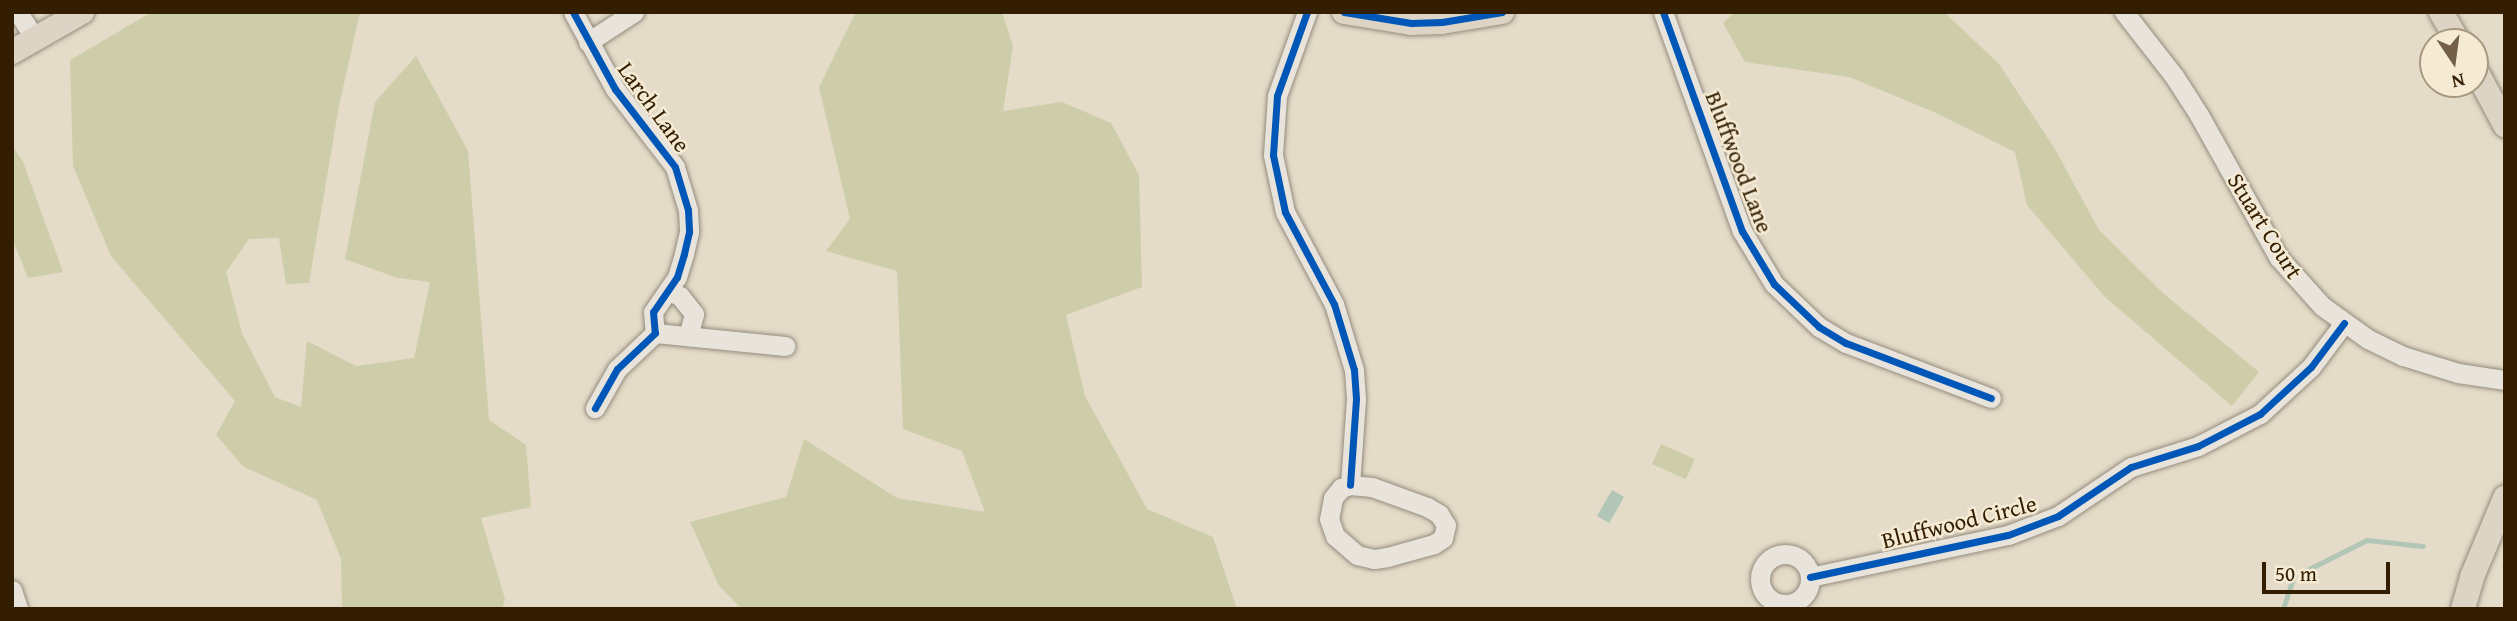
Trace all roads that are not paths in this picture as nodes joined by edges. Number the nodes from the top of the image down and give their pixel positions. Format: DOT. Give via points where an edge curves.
graph roads {
  1 [pos="18,12"];
  2 [pos="82,12"];
  3 [pos="573,12"];
  4 [pos="634,12"];
  5 [pos="1307,12"];
  6 [pos="1344,12"];
  7 [pos="1502,12"];
  8 [pos="1663,12"];
  9 [pos="2124,12"];
  10 [pos="2441,12"];
  11 [pos="2450,28"];
  12 [pos="35,39"];
  13 [pos="588,42"];
  14 [pos="12,52"];
  15 [pos="2489,95"];
  16 [pos="2505,125"];
  17 [pos="667,290"];
  18 [pos="2344,323"];
  19 [pos="655,333"];
  20 [pos="688,336"];
  21 [pos="785,346"];
  22 [pos="2505,380"];
  23 [pos="1991,398"];
  24 [pos="594,408"];
  25 [pos="1350,485"];
  26 [pos="2505,498"];
  27 [pos="1810,577"];
  28 [pos="12,590"];
  29 [pos="18,609"];
  30 [pos="2463,609"];
  1 -- 12 [label="street"];
  2 -- 12 [label="main road"];
  3 -- 13 [label="street, Larch Lane"];
  4 -- 13 [label="street"];
  5 -- 25 [label="street" via="1277,96 1273,155 1285,212 1334,304 1354,370"];
  6 -- 7 [label="main road" via="1411,23"];
  8 -- 23 [label="street, Bluffwood Lane" via="1742,231 1774,284 1811,320 1846,343"];
  9 -- 18 [label="street, Stuart Court" via="2199,115 2279,258 2298,283"];
  10 -- 11 [label="main road"];
  12 -- 14 [label="main road"];
  13 -- 17 [label="street, Larch Lane" via="615,89 675,167 683,187 689,232 677,277"];
  15 -- 16 [label="main road"];
  17 -- 19 [label="street, Larch Lane" via="653,312"];
  17 -- 20 [label="street" via="680,296 695,314"];
  18 -- 22 [label="street, Stuart Court" via="2403,356 2458,373"];
  18 -- 27 [label="street, Bluffwood Circle" via="2311,367 2260,414 2198,446 2131,467 2058,516 2008,535"];
  19 -- 20 [label="street"];
  19 -- 24 [label="street" via="617,369"];
  20 -- 21 [label="street"];
  25 -- 25 [label="street" via="1333,499 1329,519 1335,536 1357,555 1387,557 1443,538 1446,525 1427,507 1372,487"];
  26 -- 30 [label="main road"];
  28 -- 29 [label="street"];
}
